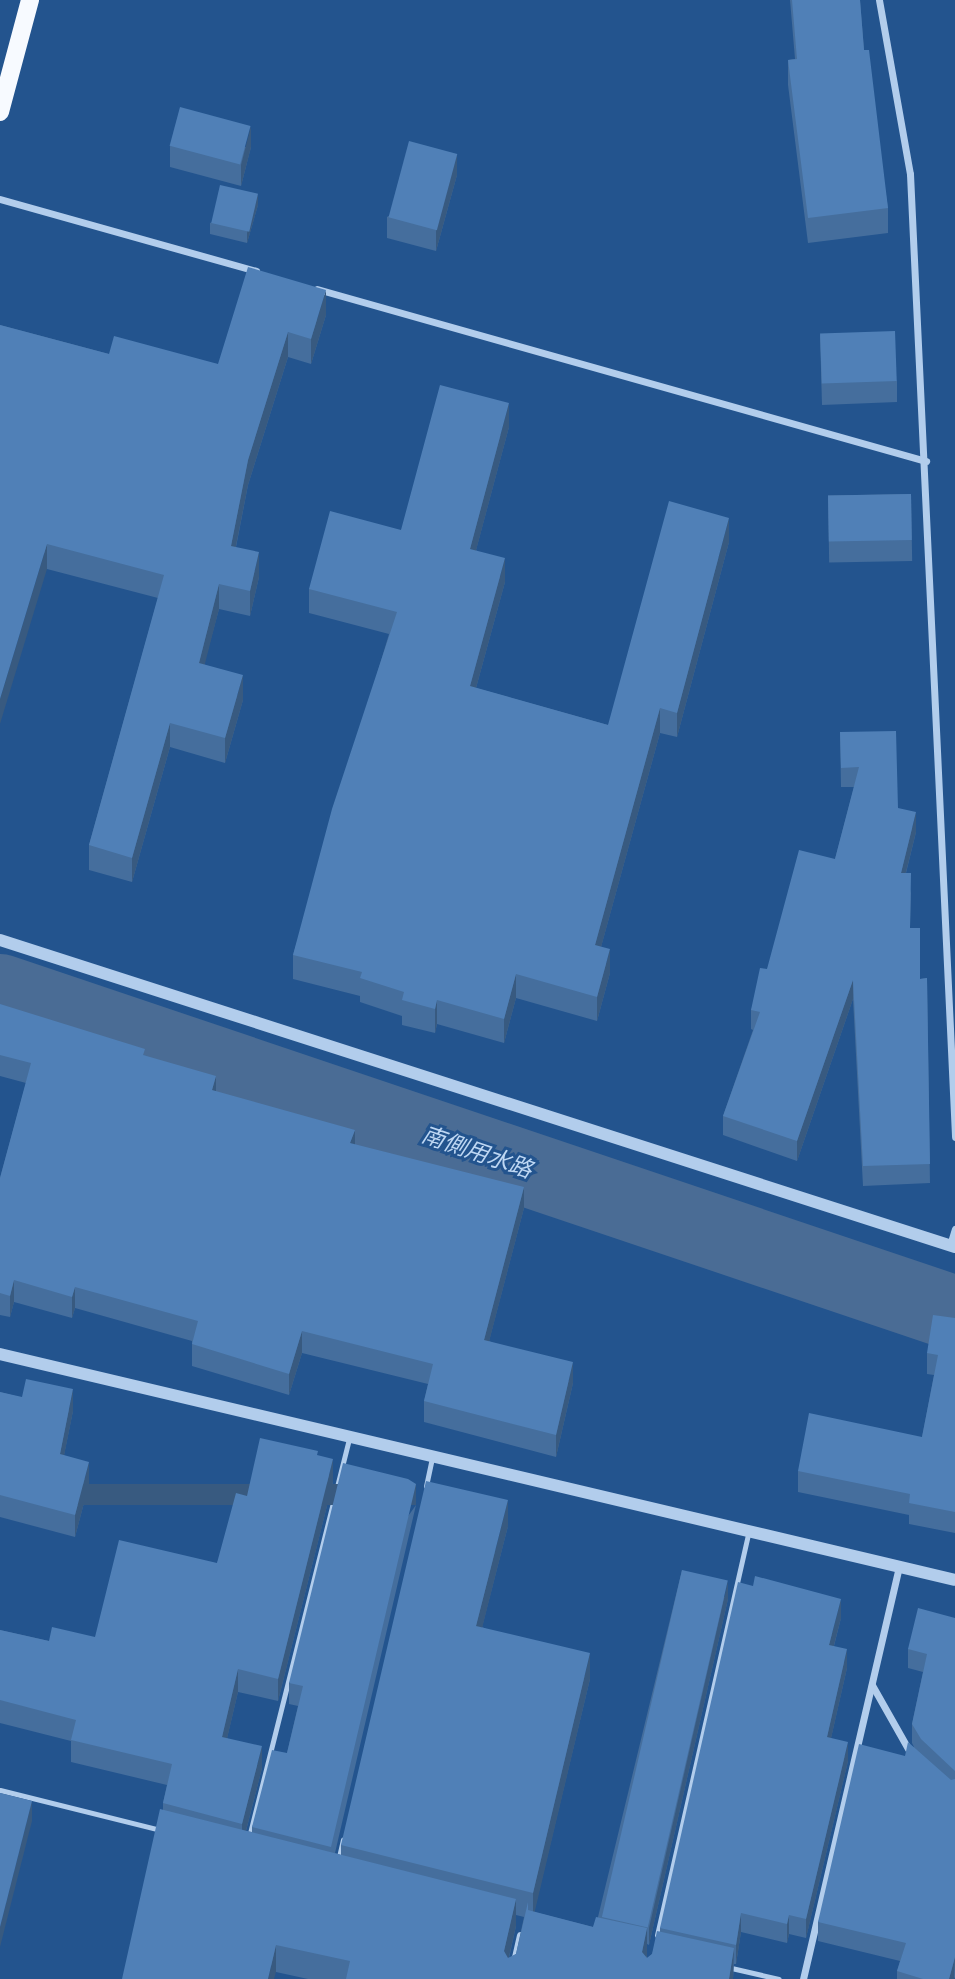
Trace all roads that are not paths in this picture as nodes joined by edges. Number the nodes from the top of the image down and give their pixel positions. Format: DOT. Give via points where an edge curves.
graph roads {
  1 [pos="30,0"];
  2 [pos="879,0"];
  3 [pos="0,112"];
  4 [pos="0,199"];
  5 [pos="268,275"];
  6 [pos="309,286"];
  7 [pos="926,461"];
  8 [pos="0,940"];
  9 [pos="955,1137"];
  10 [pos="955,1229"];
  11 [pos="953,1246"];
  12 [pos="0,1354"];
  13 [pos="350,1436"];
  14 [pos="433,1457"];
  15 [pos="423,1497"];
  16 [pos="748,1531"];
  17 [pos="899,1567"];
  18 [pos="955,1580"];
  19 [pos="872,1684"];
  20 [pos="916,1763"];
  21 [pos="0,1790"];
  22 [pos="168,1832"];
  23 [pos="344,1834"];
  24 [pos="246,1852"];
  25 [pos="335,1874"];
  26 [pos="523,1922"];
  27 [pos="656,1937"];
  28 [pos="716,1965"];
  29 [pos="510,1979"];
  30 [pos="779,1979"];
  31 [pos="803,1979"];
  1 -- 3 [label="main road"];
  2 -- 7 [label="street" via="910,174"];
  4 -- 5 [label="street"];
  6 -- 7 [label="street"];
  7 -- 9 [label="street"];
  8 -- 11 [label="street"];
  10 -- 11 [label="street"];
  12 -- 13 [label="street"];
  13 -- 14 [label="street"];
  13 -- 24 [label="lane"];
  14 -- 15 [label="lane"];
  14 -- 16 [label="street"];
  16 -- 17 [label="street"];
  16 -- 27 [label="lane"];
  17 -- 18 [label="street"];
  17 -- 19 [label="street"];
  19 -- 20 [label="street"];
  19 -- 31 [label="street"];
  21 -- 22 [label="lane"];
  23 -- 25 [label="lane"];
  26 -- 29 [label="street"];
  28 -- 30 [label="lane"];
}
